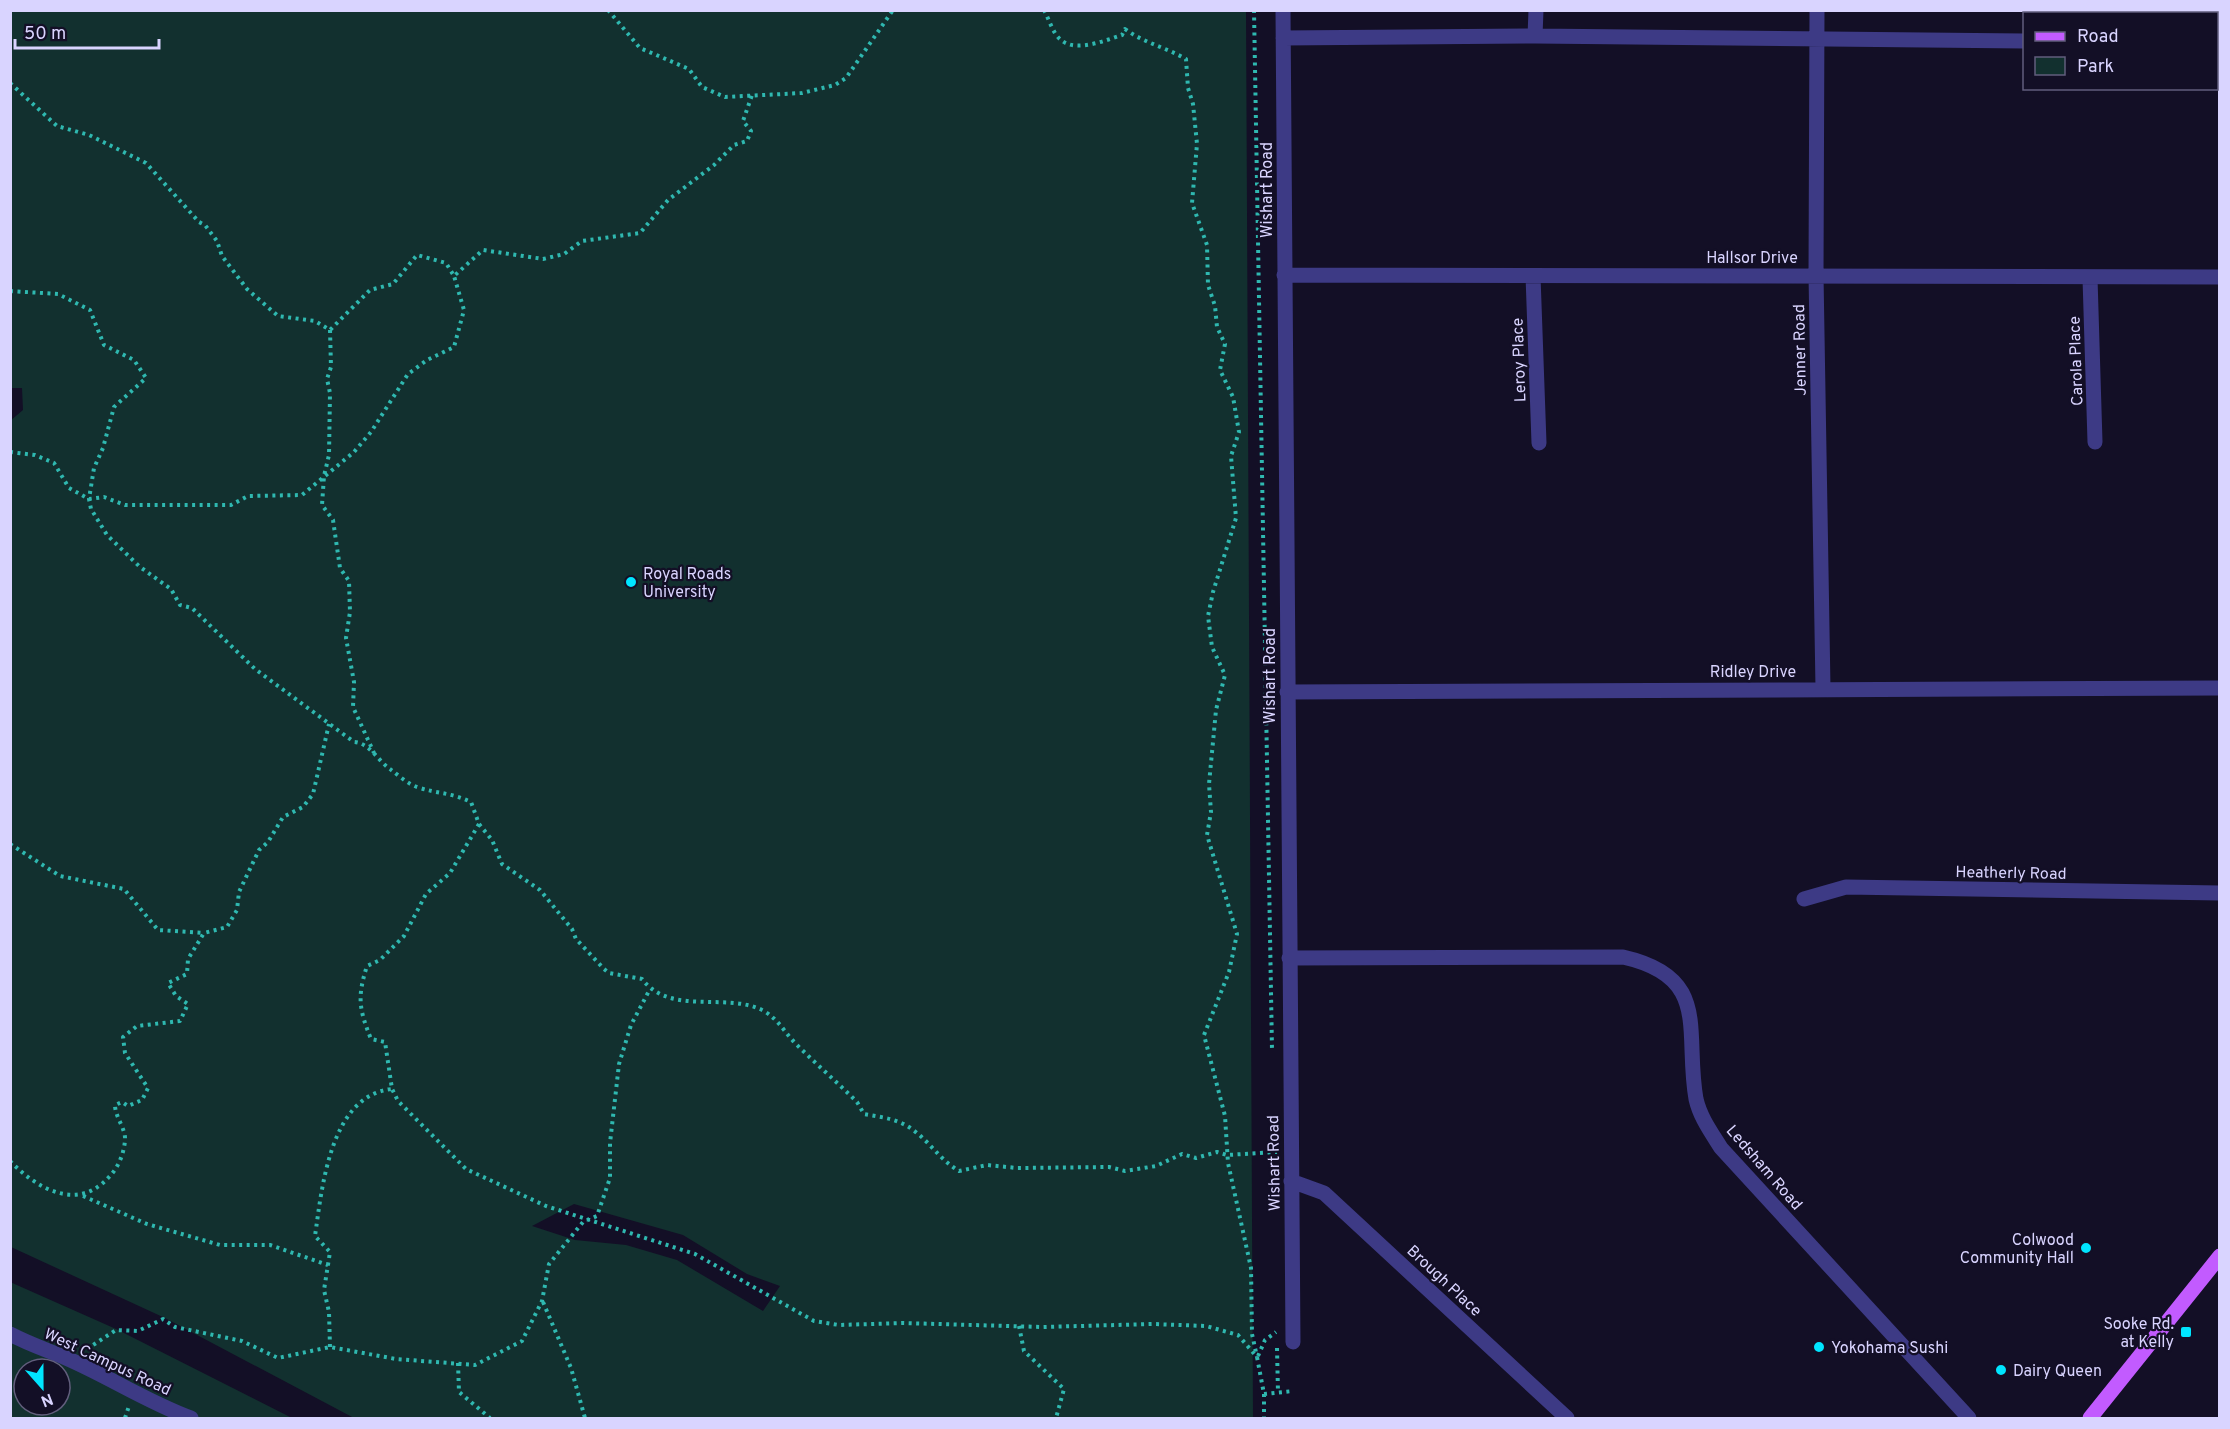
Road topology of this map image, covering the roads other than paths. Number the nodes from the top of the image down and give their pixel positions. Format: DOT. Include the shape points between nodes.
graph roads {
  1 [pos="1283,10"];
  2 [pos="1536,10"];
  3 [pos="1817,10"];
  4 [pos="1535,36"];
  5 [pos="1283,38"];
  6 [pos="1817,39"];
  7 [pos="2023,41"];
  8 [pos="1284,275"];
  9 [pos="1816,275"];
  10 [pos="1533,276"];
  11 [pos="2220,277"];
  12 [pos="2090,278"];
  13 [pos="2095,442"];
  14 [pos="1539,443"];
  15 [pos="1823,688"];
  16 [pos="2220,688"];
  17 [pos="1287,692"];
  18 [pos="2220,893"];
  19 [pos="1804,899"];
  20 [pos="1289,958"];
  21 [pos="1291,1180"];
  22 [pos="2220,1256"];
  23 [pos="10,1334"];
  24 [pos="1293,1342"];
  25 [pos="191,1419"];
  26 [pos="1567,1419"];
  27 [pos="1969,1419"];
  28 [pos="2090,1419"];
  1 -- 5 [label="street, Wishart Road"];
  2 -- 4 [label="street"];
  3 -- 6 [label="street, Jenner Road"];
  4 -- 5 [label="street"];
  4 -- 6 [label="street"];
  5 -- 8 [label="street, Wishart Road"];
  6 -- 7 [label="street"];
  6 -- 9 [label="street, Jenner Road"];
  8 -- 10 [label="street, Hallsor Drive"];
  8 -- 17 [label="street, Wishart Road"];
  9 -- 10 [label="street, Hallsor Drive"];
  9 -- 12 [label="street, Hallsor Drive"];
  9 -- 15 [label="street, Jenner Road"];
  10 -- 14 [label="street, Leroy Place"];
  11 -- 12 [label="street, Hallsor Drive"];
  12 -- 13 [label="street, Carola Place"];
  15 -- 16 [label="street, Ridley Drive"];
  15 -- 17 [label="street, Ridley Drive"];
  17 -- 20 [label="street, Wishart Road"];
  18 -- 19 [label="street, Heatherly Road" via="1846,887"];
  20 -- 21 [label="street, Wishart Road"];
  20 -- 27 [label="street, Ledsham Road" via="1623,957 1649,963 1667,974 1682,991 1690,1014 1696,1099 1721,1148"];
  21 -- 24 [label="street, Wishart Road"];
  21 -- 26 [label="street, Brough Place" via="1324,1193"];
  22 -- 28 [label="main road"];
  23 -- 25 [label="street, West Campus Road"];
}
